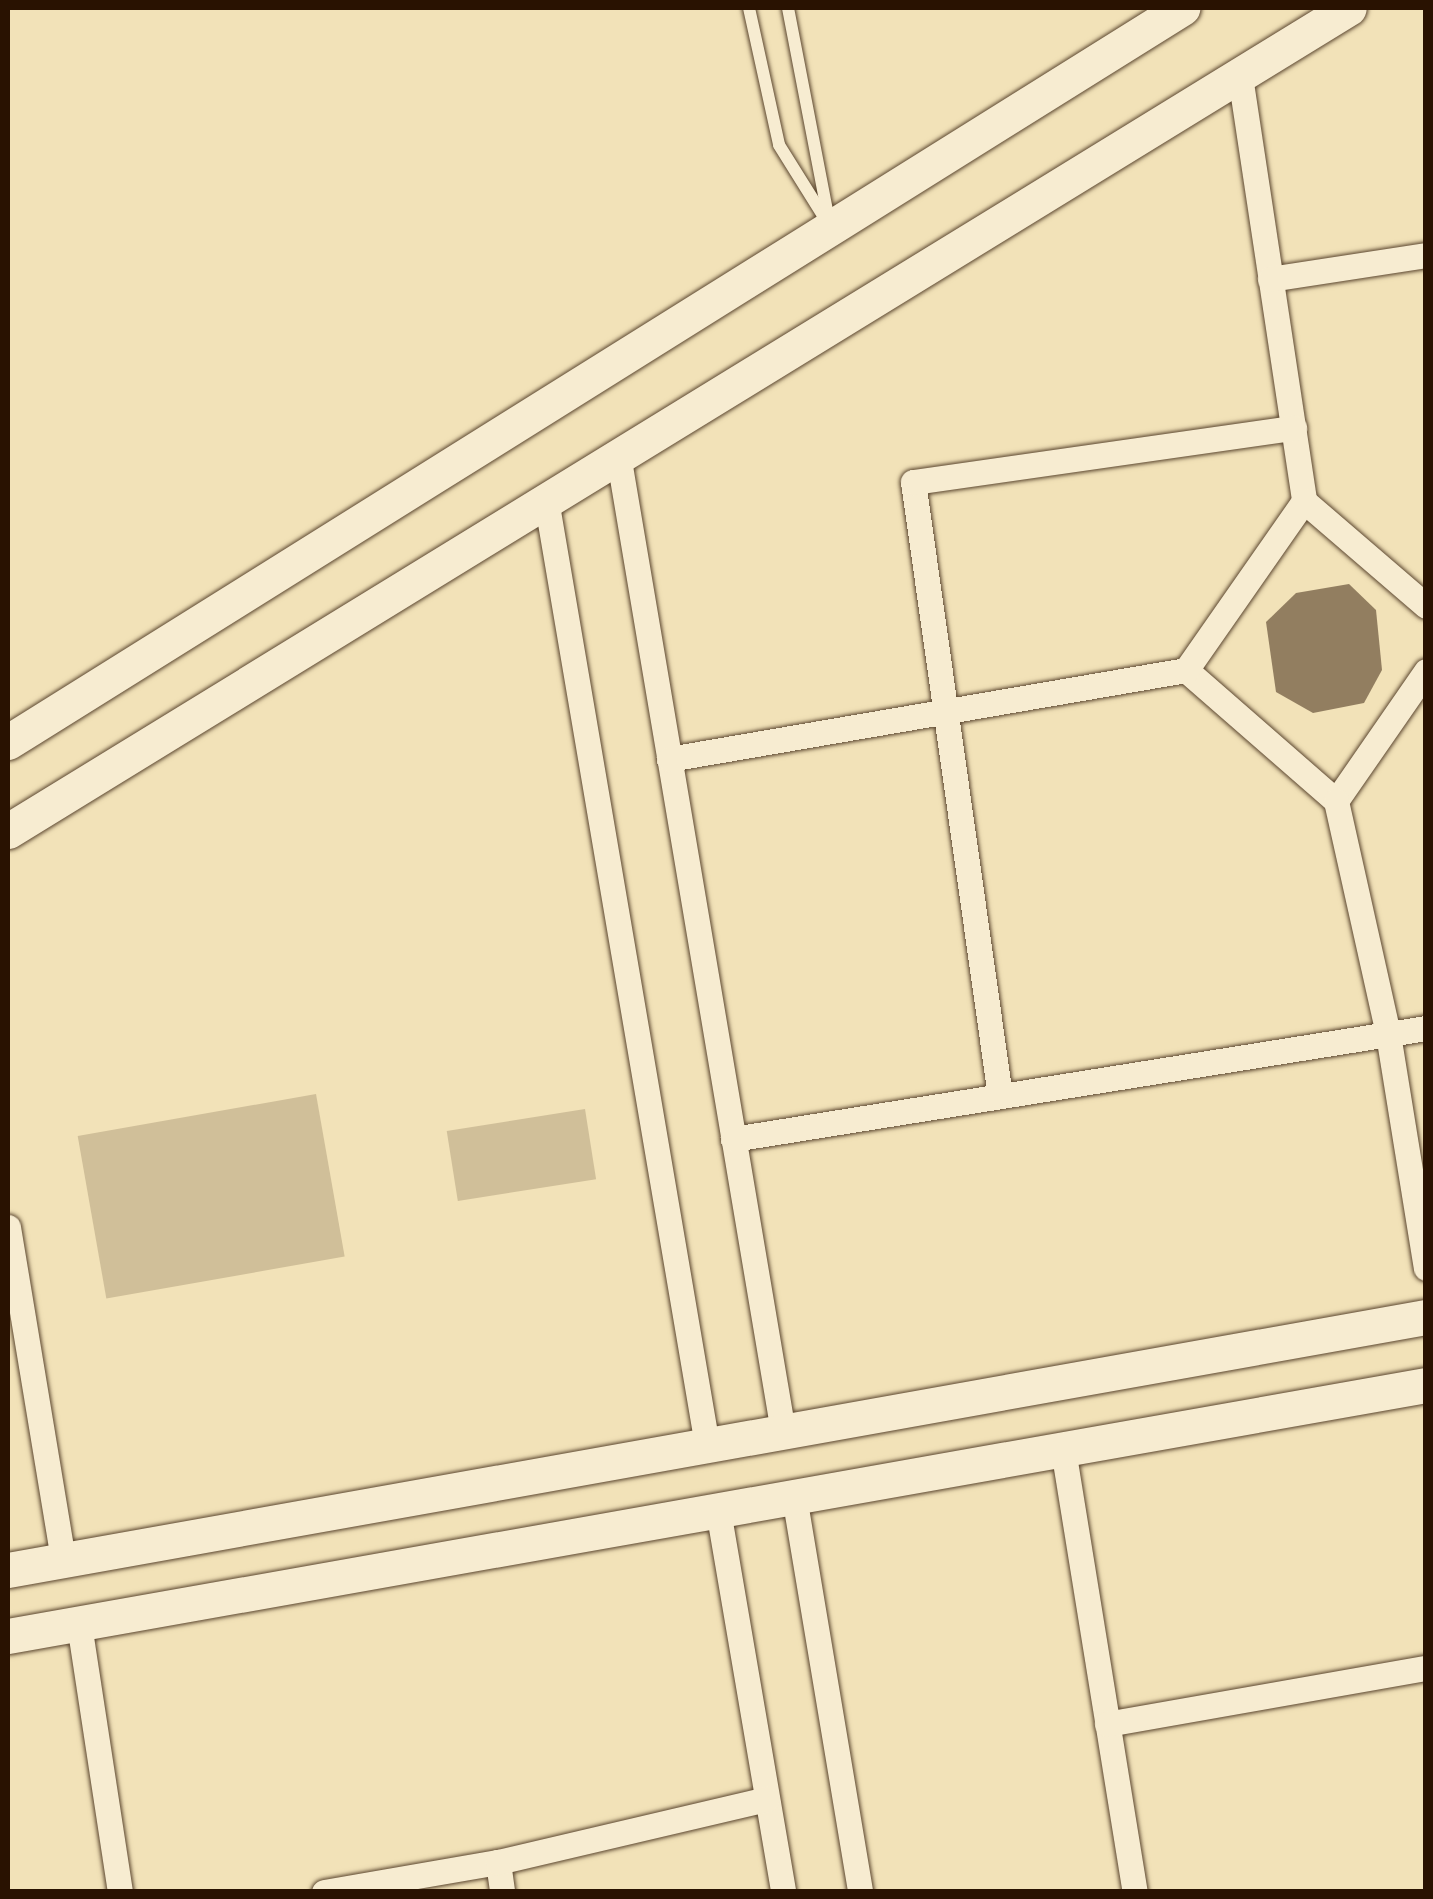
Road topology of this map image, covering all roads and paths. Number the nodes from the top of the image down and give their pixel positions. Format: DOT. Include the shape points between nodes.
graph roads {
  1 [pos="749,8"];
  2 [pos="788,8"];
  3 [pos="1182,8"];
  4 [pos="1349,8"];
  5 [pos="1240,76"];
  6 [pos="830,228"];
  7 [pos="1426,255"];
  8 [pos="1270,279"];
  9 [pos="1294,428"];
  10 [pos="619,460"];
  11 [pos="1304,501"];
  12 [pos="547,506"];
  13 [pos="1426,606"];
  14 [pos="1186,670"];
  15 [pos="1426,671"];
  16 [pos="946,714"];
  17 [pos="8,742"];
  18 [pos="669,759"];
  19 [pos="1336,801"];
  20 [pos="8,831"];
  21 [pos="1426,1028"];
  22 [pos="1388,1034"];
  23 [pos="1000,1096"];
  24 [pos="733,1139"];
  25 [pos="8,1226"];
  26 [pos="11,1264"];
  27 [pos="1426,1268"];
  28 [pos="1426,1317"];
  29 [pos="1426,1385"];
  30 [pos="783,1432"];
  31 [pos="707,1446"];
  32 [pos="1063,1448"];
  33 [pos="794,1496"];
  34 [pos="718,1510"];
  35 [pos="63,1560"];
  36 [pos="8,1570"];
  37 [pos="79,1624"];
  38 [pos="8,1636"];
  39 [pos="1426,1668"];
  40 [pos="1108,1724"];
  41 [pos="767,1799"];
  42 [pos="498,1862"];
  43 [pos="120,1892"];
  44 [pos="324,1892"];
  45 [pos="502,1892"];
  46 [pos="783,1892"];
  47 [pos="860,1892"];
  48 [pos="1135,1892"];
  1 -- 6 [label="lane" via="779,145"];
  2 -- 6 [label="lane"];
  3 -- 6 [label="street"];
  4 -- 5 [label="street"];
  5 -- 8 [label="street"];
  5 -- 10 [label="street"];
  6 -- 17 [label="street"];
  7 -- 8 [label="street"];
  8 -- 9 [label="street"];
  9 -- 11 [label="street"];
  9 -- 16 [label="street" via="913,482"];
  10 -- 12 [label="street"];
  10 -- 18 [label="street"];
  11 -- 13 [label="street"];
  11 -- 14 [label="street"];
  12 -- 20 [label="street"];
  12 -- 31 [label="street"];
  14 -- 16 [label="street"];
  14 -- 19 [label="street"];
  15 -- 19 [label="street"];
  16 -- 18 [label="street"];
  16 -- 23 [label="street"];
  18 -- 24 [label="street"];
  19 -- 22 [label="street"];
  21 -- 22 [label="street"];
  22 -- 23 [label="street"];
  22 -- 27 [label="street"];
  23 -- 24 [label="street"];
  24 -- 30 [label="street"];
  25 -- 26 [label="street"];
  26 -- 35 [label="street"];
  28 -- 30 [label="street"];
  29 -- 32 [label="street"];
  30 -- 31 [label="street"];
  31 -- 35 [label="street"];
  32 -- 33 [label="street"];
  32 -- 40 [label="street"];
  33 -- 34 [label="street"];
  33 -- 47 [label="street"];
  34 -- 37 [label="street"];
  34 -- 41 [label="street"];
  35 -- 36 [label="street"];
  37 -- 38 [label="street"];
  37 -- 43 [label="street"];
  39 -- 40 [label="street"];
  40 -- 48 [label="street"];
  41 -- 42 [label="street"];
  41 -- 46 [label="street"];
  42 -- 44 [label="street"];
  42 -- 45 [label="street"];
}
